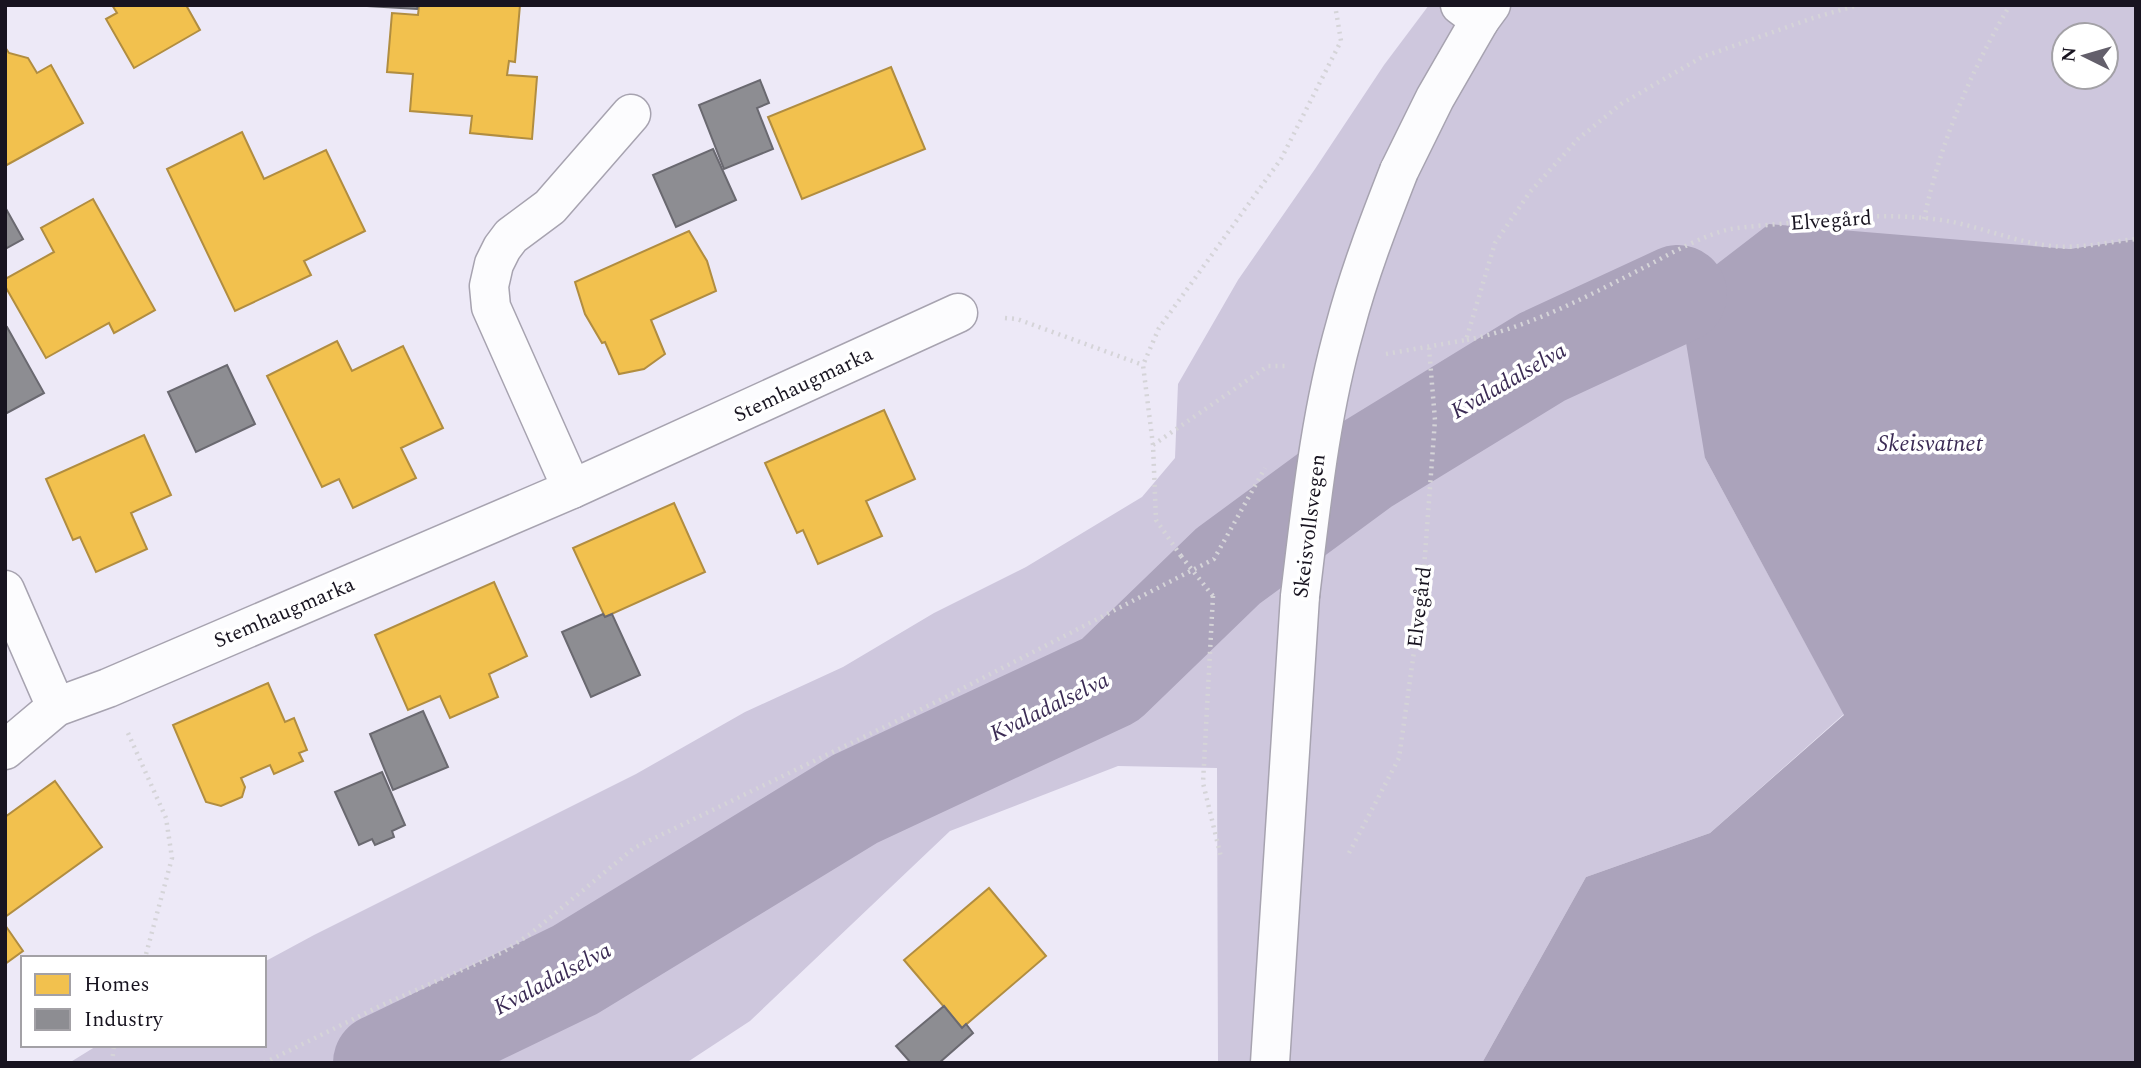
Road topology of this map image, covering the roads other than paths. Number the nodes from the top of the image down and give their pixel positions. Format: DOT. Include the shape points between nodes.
graph roads {
  1 [pos="1477,10"];
  2 [pos="631,114"];
  3 [pos="958,313"];
  4 [pos="572,489"];
  5 [pos="5,590"];
  6 [pos="56,707"];
  7 [pos="5,750"];
  8 [pos="1270,1063"];
  1 -- 8 [label="street, Skeisvollsvegen, bridge" via="1399,171 1361,273 1344,329 1316,463 1300,596"];
  2 -- 4 [label="street" via="550,207 511,236 494,264 489,286 491,307"];
  3 -- 4 [label="street, Stemhaugmarka"];
  4 -- 6 [label="street, Stemhaugmarka"];
  5 -- 6 [label="street"];
  6 -- 7 [label="street, Stemhaugmarka"];
}
